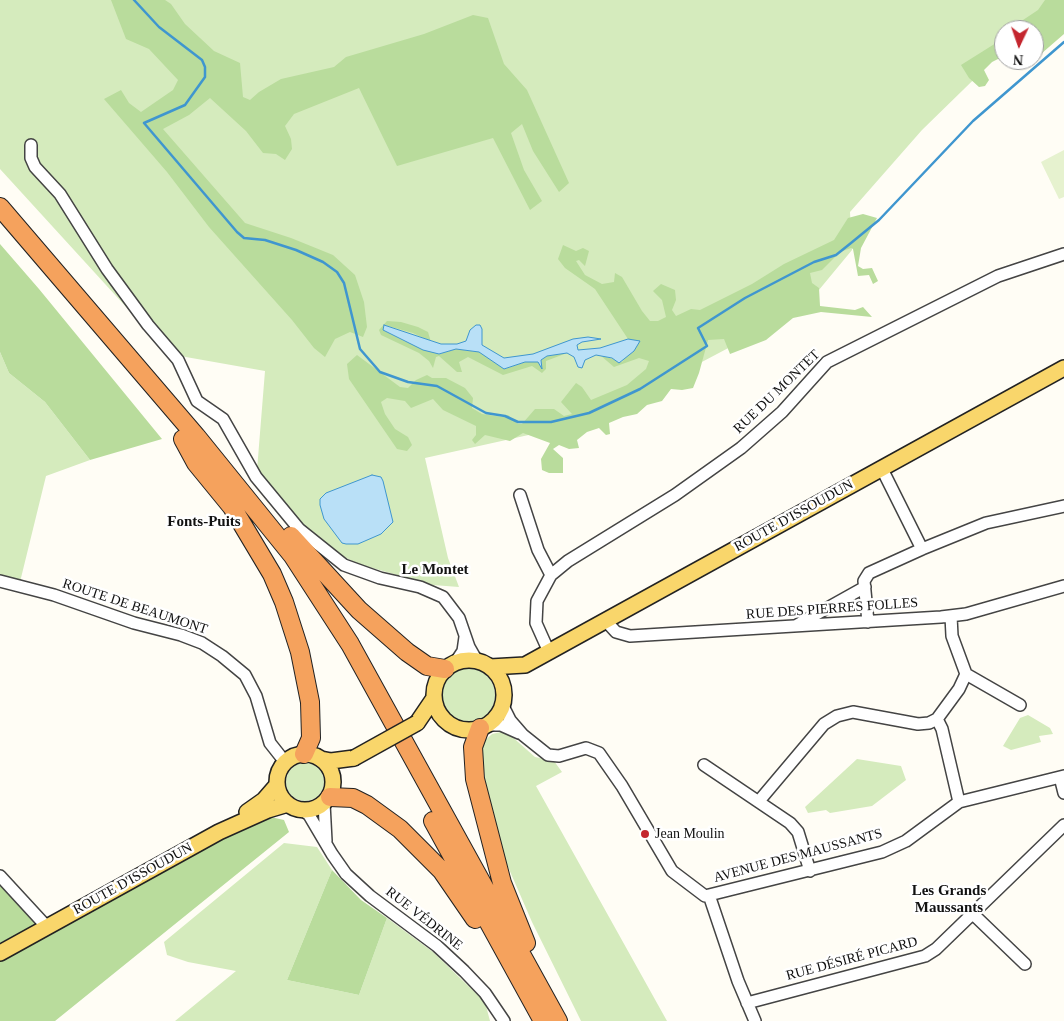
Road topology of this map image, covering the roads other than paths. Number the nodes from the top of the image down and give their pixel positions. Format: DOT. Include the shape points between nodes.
graph roads {
  1 [pos="31,145"];
  2 [pos="0,207"];
  3 [pos="0,224"];
  4 [pos="1064,254"];
  5 [pos="1064,368"];
  6 [pos="183,439"];
  7 [pos="215,458"];
  8 [pos="882,469"];
  9 [pos="520,495"];
  10 [pos="1064,506"];
  11 [pos="922,549"];
  12 [pos="551,575"];
  13 [pos="0,581"];
  14 [pos="1064,586"];
  15 [pos="865,587"];
  16 [pos="951,616"];
  17 [pos="606,620"];
  18 [pos="868,622"];
  19 [pos="794,626"];
  20 [pos="465,633"];
  21 [pos="549,652"];
  22 [pos="529,663"];
  23 [pos="483,664"];
  24 [pos="450,666"];
  25 [pos="966,674"];
  26 [pos="434,698"];
  27 [pos="503,698"];
  28 [pos="1020,705"];
  29 [pos="937,719"];
  30 [pos="446,722"];
  31 [pos="417,723"];
  32 [pos="484,726"];
  33 [pos="523,735"];
  34 [pos="313,756"];
  35 [pos="354,758"];
  36 [pos="285,762"];
  37 [pos="704,765"];
  38 [pos="1062,777"];
  39 [pos="277,785"];
  40 [pos="1064,793"];
  41 [pos="329,794"];
  42 [pos="759,801"];
  43 [pos="959,802"];
  44 [pos="288,804"];
  45 [pos="303,810"];
  46 [pos="1064,825"];
  47 [pos="219,832"];
  48 [pos="326,841"];
  49 [pos="810,871"];
  50 [pos="0,876"];
  51 [pos="706,896"];
  52 [pos="973,914"];
  53 [pos="47,927"];
  54 [pos="0,953"];
  55 [pos="1025,964"];
  56 [pos="747,1002"];
  57 [pos="539,1014"];
  58 [pos="504,1021"];
  59 [pos="558,1021"];
  60 [pos="565,1021"];
  61 [pos="755,1021"];
  1 -- 20 [label="street" via="35,167 60,194 107,269 180,364 197,400 223,419 256,477 299,529 344,565 437,593 453,608"];
  2 -- 7 [label="highway"];
  3 -- 6 [label="highway"];
  4 -- 12 [label="street, RUE DU MONTET" via="998,276 827,362 782,412 741,448"];
  5 -- 8 [label="main road, ROUTE D'ISSOUDUN"];
  6 -- 34 [label="highway" via="196,463 232,507 272,574 284,602 300,652 310,702"];
  6 -- 57 [label="highway" via="248,515 319,615"];
  7 -- 24 [label="highway" via="254,494 359,610 427,666"];
  7 -- 59 [label="highway" via="293,556 327,606"];
  8 -- 11 [label="street"];
  8 -- 17 [label="main road, ROUTE D'ISSOUDUN"];
  9 -- 12 [label="street" via="538,550"];
  10 -- 11 [label="street" via="986,523"];
  11 -- 15 [label="street" via="868,574"];
  12 -- 21 [label="street, RUE DU MONTET" via="540,592 535,610 538,628"];
  13 -- 36 [label="street, ROUTE DE BEAUMONT" via="202,643 245,675 256,696 270,743"];
  14 -- 16 [label="street, RUE DES PIERRES FOLLES"];
  15 -- 18 [label="street"];
  15 -- 19 [label="street"];
  16 -- 18 [label="street, RUE DES PIERRES FOLLES"];
  16 -- 25 [label="street" via="952,636"];
  17 -- 19 [label="street, RUE DES PIERRES FOLLES" via="616,632 630,636"];
  17 -- 21 [label="main road, ROUTE D'ISSOUDUN"];
  18 -- 19 [label="street, RUE DES PIERRES FOLLES"];
  20 -- 23 [label="street"];
  20 -- 24 [label="street" via="464,648"];
  21 -- 22 [label="main road, ROUTE D'ISSOUDUN"];
  22 -- 23 [label="main road, ROUTE D'ISSOUDUN"];
  22 -- 27 [label="main road, ROUTE D'ISSOUDUN" via="513,678"];
  23 -- 24 [label="main road"];
  23 -- 27 [label="main road" via="499,678"];
  24 -- 26 [label="main road" via="436,682"];
  25 -- 28 [label="street"];
  25 -- 29 [label="street"];
  26 -- 30 [label="main road"];
  26 -- 31 [label="main road"];
  27 -- 32 [label="main road" via="497,716"];
  27 -- 33 [label="street" via="510,720"];
  29 -- 42 [label="street" via="918,724 853,712 837,716 824,724"];
  29 -- 43 [label="street"];
  30 -- 31 [label="main road"];
  30 -- 32 [label="main road" via="468,730"];
  31 -- 35 [label="main road, bridge"];
  32 -- 33 [label="street" via="500,725"];
  32 -- 60 [label="highway" via="474,742 473,751 475,779 490,843 516,919"];
  33 -- 51 [label="street" via="550,756 586,748 599,754 622,786 672,871"];
  34 -- 35 [label="main road" via="331,760"];
  34 -- 36 [label="main road" via="297,755"];
  34 -- 41 [label="main road" via="328,765"];
  35 -- 41 [label="main road"];
  36 -- 39 [label="main road"];
  37 -- 42 [label="street"];
  38 -- 40 [label="street"];
  38 -- 43 [label="street, AVENUE DES MAUSSANTS"];
  39 -- 44 [label="main road"];
  39 -- 47 [label="main road, ROUTE D'ISSOUDUN" via="264,800"];
  41 -- 45 [label="main road" via="313,809"];
  41 -- 48 [label="street, RUE VÉDRINE"];
  41 -- 57 [label="highway" via="353,798 367,805 425,851"];
  42 -- 49 [label="street" via="798,832"];
  43 -- 49 [label="street, AVENUE DES MAUSSANTS" via="906,841 882,852"];
  44 -- 45 [label="main road"];
  44 -- 47 [label="main road, ROUTE D'ISSOUDUN"];
  45 -- 48 [label="street, RUE VÉDRINE"];
  46 -- 52 [label="street, RUE DÉSIRÉ PICARD"];
  47 -- 53 [label="main road, ROUTE D'ISSOUDUN"];
  48 -- 58 [label="street, RUE VÉDRINE" via="346,874 464,971 485,993"];
  49 -- 51 [label="street, AVENUE DES MAUSSANTS"];
  50 -- 53 [label="street"];
  51 -- 56 [label="street"];
  52 -- 55 [label="street"];
  52 -- 56 [label="street, RUE DÉSIRÉ PICARD" via="936,949 920,959"];
  53 -- 54 [label="main road, ROUTE D'ISSOUDUN"];
  56 -- 61 [label="street"];
}
